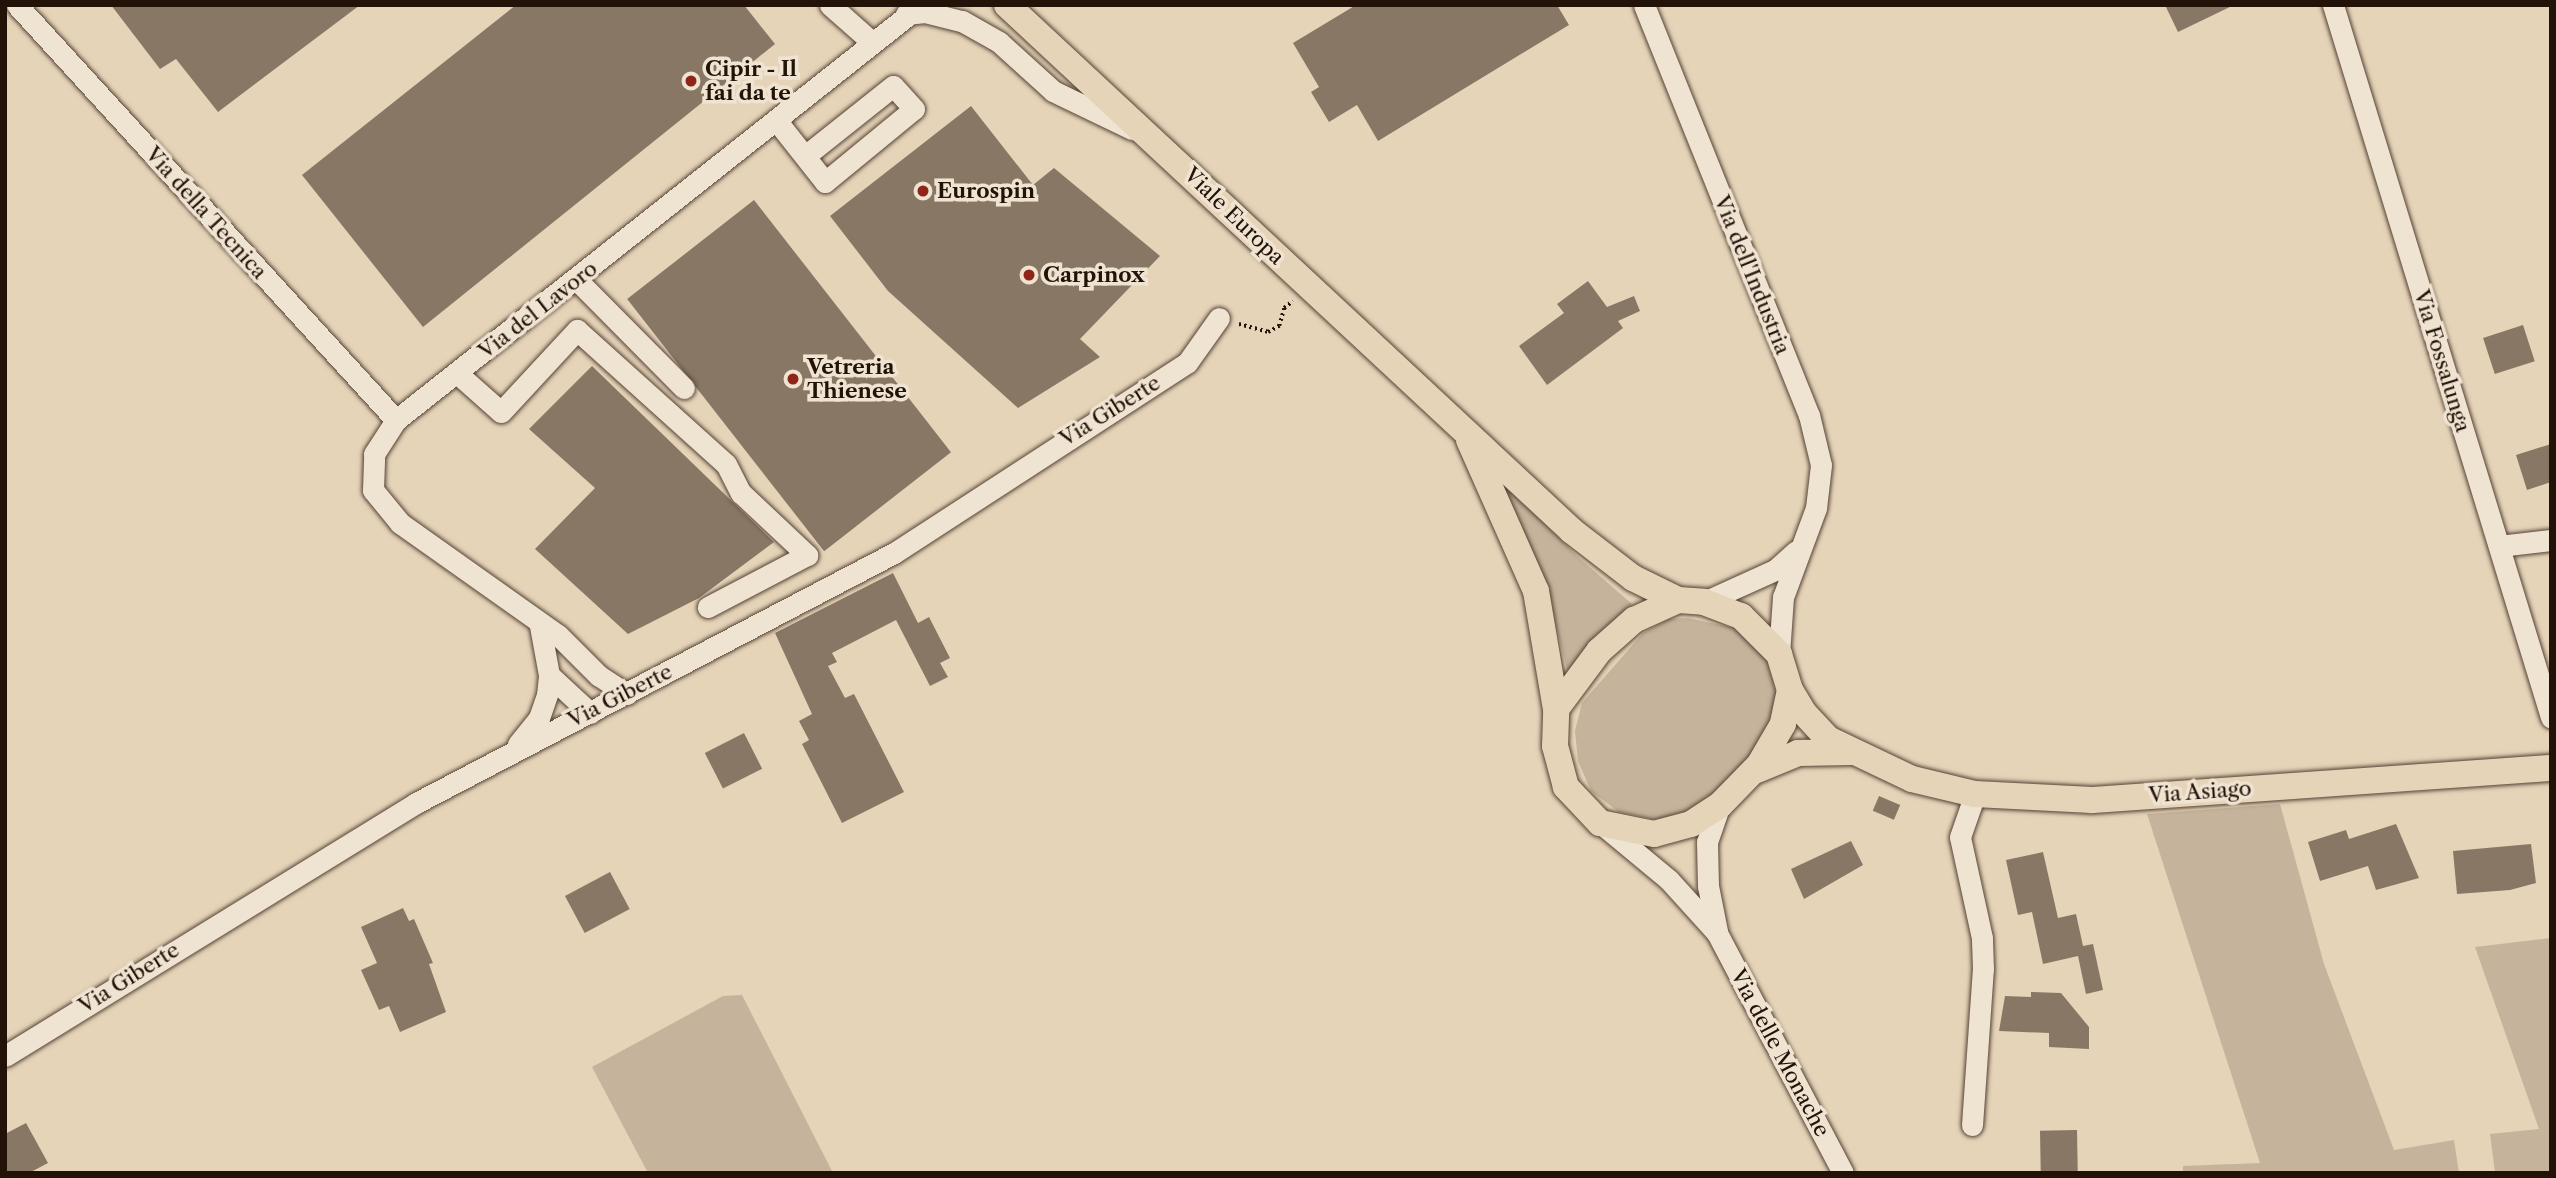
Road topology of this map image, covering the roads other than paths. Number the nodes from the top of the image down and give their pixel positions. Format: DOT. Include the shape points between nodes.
graph roads {
  1 [pos="17,5"];
  2 [pos="830,5"];
  3 [pos="1644,5"];
  4 [pos="2333,5"];
  5 [pos="1005,6"];
  6 [pos="912,8"];
  7 [pos="872,42"];
  8 [pos="776,120"];
  9 [pos="1155,140"];
  10 [pos="805,156"];
  11 [pos="577,280"];
  12 [pos="1219,318"];
  13 [pos="458,374"];
  14 [pos="684,388"];
  15 [pos="396,420"];
  16 [pos="1462,426"];
  17 [pos="2551,540"];
  18 [pos="2499,546"];
  19 [pos="1797,549"];
  20 [pos="1691,601"];
  21 [pos="708,607"];
  22 [pos="540,626"];
  23 [pos="1779,654"];
  24 [pos="586,662"];
  25 [pos="549,675"];
  26 [pos="1790,690"];
  27 [pos="626,694"];
  28 [pos="1556,709"];
  29 [pos="590,713"];
  30 [pos="2551,717"];
  31 [pos="515,748"];
  32 [pos="1856,753"];
  33 [pos="2551,768"];
  34 [pos="1748,776"];
  35 [pos="1975,794"];
  36 [pos="1720,805"];
  37 [pos="1600,823"];
  38 [pos="1717,933"];
  39 [pos="5,1056"];
  40 [pos="1972,1125"];
  41 [pos="1843,1173"];
  1 -- 15 [label="street, Via della Tecnica"];
  2 -- 7 [label="street"];
  3 -- 19 [label="street, Via dell'Industria" via="1810,415 1821,465 1816,508"];
  4 -- 18 [label="street, Via Fossalunga"];
  5 -- 9 [label="main road, Viale Europa"];
  6 -- 7 [label="street, Via del Lavoro"];
  6 -- 9 [label="street, Via del Lavoro" via="962,21 999,42 1053,91"];
  7 -- 8 [label="street, Via del Lavoro"];
  8 -- 10 [label="street"];
  8 -- 11 [label="street, Via del Lavoro"];
  9 -- 16 [label="main road, Viale Europa" via="1309,289"];
  10 -- 10 [label="street" via="825,182 914,109 893,86"];
  11 -- 13 [label="street, Via del Lavoro"];
  11 -- 14 [label="street"];
  12 -- 27 [label="street, Via Giberte" via="1188,363 894,552"];
  13 -- 15 [label="street, Via del Lavoro"];
  13 -- 21 [label="street" via="501,412 577,330 726,464 741,493 807,555"];
  15 -- 22 [label="street, Via del Lavoro" via="374,454 373,490 400,523"];
  16 -- 20 [label="main road, Viale Europa" via="1572,531 1633,578"];
  16 -- 28 [label="main road" via="1536,591"];
  17 -- 18 [label="street"];
  18 -- 30 [label="street, Via Fossalunga"];
  19 -- 20 [label="street, Via dell'Industria" via="1775,570"];
  19 -- 23 [label="street, Via dell'Industria" via="1783,597"];
  20 -- 23 [label="main road" via="1741,616"];
  20 -- 28 [label="main road" via="1634,620 1599,651"];
  22 -- 24 [label="street, Via del Lavoro" via="558,635"];
  22 -- 25 [label="street"];
  23 -- 26 [label="main road"];
  24 -- 27 [label="street, Via del Lavoro"];
  24 -- 29 [label="street" via="594,683"];
  25 -- 29 [label="street"];
  25 -- 31 [label="street" via="539,718"];
  26 -- 32 [label="main road, Via Asiago" via="1828,739"];
  26 -- 34 [label="main road" via="1776,740"];
  27 -- 29 [label="street, Via Giberte"];
  28 -- 37 [label="main road" via="1555,746 1566,787"];
  29 -- 31 [label="street, Via Giberte"];
  31 -- 39 [label="street, Via Giberte" via="416,803"];
  32 -- 34 [label="main road" via="1798,753"];
  32 -- 35 [label="main road, Via Asiago" via="1912,779"];
  33 -- 35 [label="main road, Via Asiago" via="2092,800"];
  34 -- 36 [label="main road"];
  35 -- 40 [label="street" via="1960,837 1982,939"];
  36 -- 37 [label="main road" via="1690,824 1654,834"];
  36 -- 38 [label="street" via="1707,842 1708,886"];
  37 -- 38 [label="street" via="1660,872"];
  38 -- 41 [label="street, Via delle Monache"];
}
